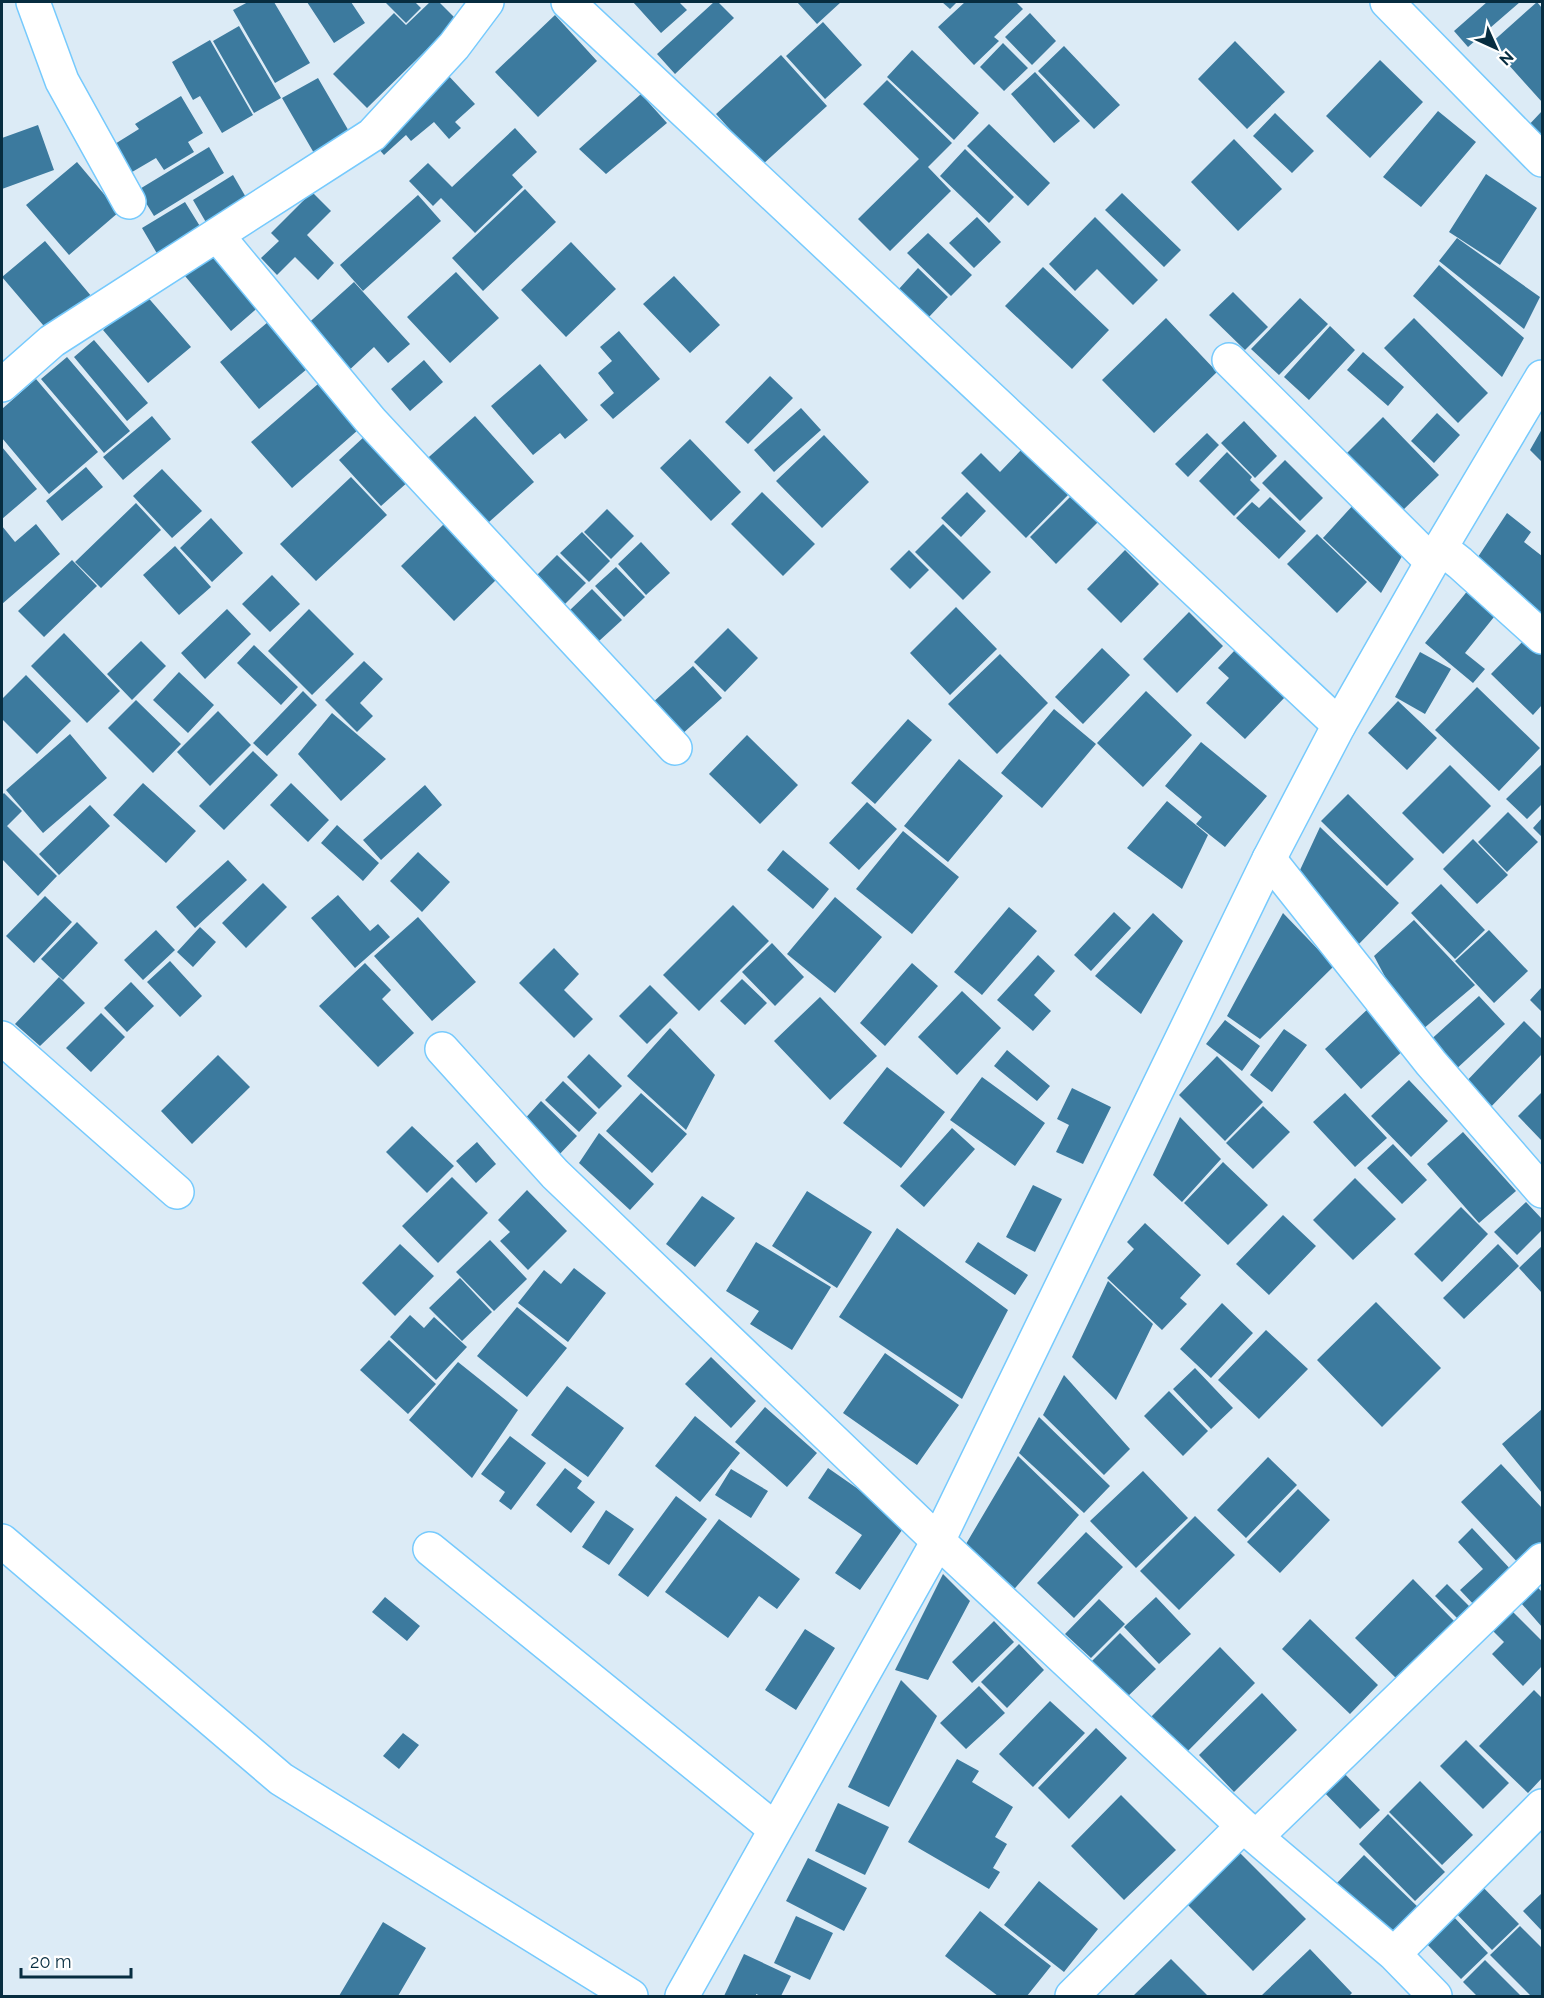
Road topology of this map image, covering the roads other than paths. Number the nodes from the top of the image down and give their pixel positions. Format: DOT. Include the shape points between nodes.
graph roads {
  1 [pos="33,2"];
  2 [pos="487,2"];
  3 [pos="568,2"];
  4 [pos="1387,2"];
  5 [pos="1542,160"];
  6 [pos="129,202"];
  7 [pos="217,234"];
  8 [pos="1229,360"];
  9 [pos="1542,377"];
  10 [pos="2,385"];
  11 [pos="1436,555"];
  12 [pos="1542,637"];
  13 [pos="1339,725"];
  14 [pos="675,748"];
  15 [pos="1269,859"];
  16 [pos="2,1038"];
  17 [pos="442,1049"];
  18 [pos="1542,1191"];
  19 [pos="177,1192"];
  20 [pos="2,1541"];
  21 [pos="938,1541"];
  22 [pos="430,1549"];
  23 [pos="1542,1560"];
  24 [pos="1542,1806"];
  25 [pos="775,1829"];
  26 [pos="1250,1831"];
  27 [pos="1394,1954"];
  28 [pos="631,1996"];
  29 [pos="682,1996"];
  30 [pos="1072,1996"];
  31 [pos="1435,1996"];
  1 -- 6 [label="street" via="62,81"];
  2 -- 7 [label="street" via="454,46 372,135"];
  3 -- 13 [label="street"];
  4 -- 5 [label="street"];
  7 -- 10 [label="street" via="52,341"];
  7 -- 14 [label="street" via="371,421"];
  8 -- 11 [label="street"];
  9 -- 11 [label="street"];
  11 -- 12 [label="street" via="1460,562"];
  11 -- 13 [label="street"];
  13 -- 15 [label="street"];
  15 -- 18 [label="street" via="1431,1063"];
  15 -- 21 [label="street"];
  16 -- 19 [label="street"];
  17 -- 21 [label="street" via="555,1174"];
  20 -- 28 [label="street" via="281,1779"];
  21 -- 25 [label="street"];
  21 -- 26 [label="street"];
  22 -- 25 [label="street"];
  23 -- 26 [label="street"];
  24 -- 27 [label="street"];
  25 -- 29 [label="street"];
  26 -- 27 [label="street"];
  26 -- 30 [label="street"];
  27 -- 31 [label="street"];
}
